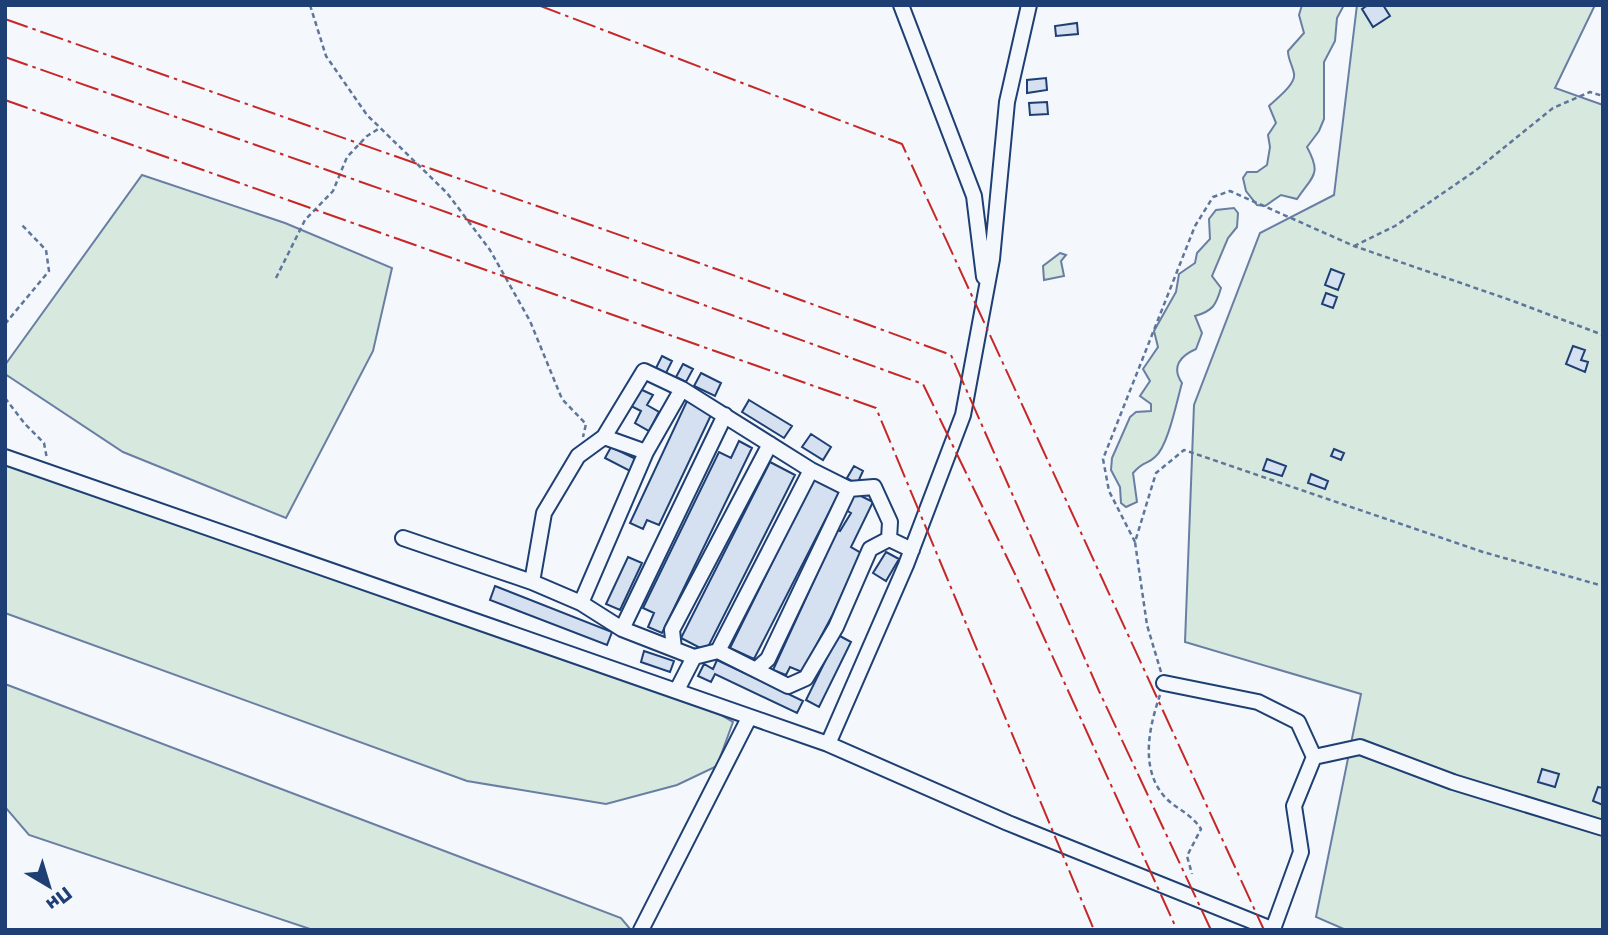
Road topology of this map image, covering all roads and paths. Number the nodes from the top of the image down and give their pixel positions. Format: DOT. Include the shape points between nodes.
graph roads {
  1 [pos="310,5"];
  2 [pos="901,5"];
  3 [pos="1029,5"];
  4 [pos="1603,96"];
  5 [pos="380,128"];
  6 [pos="22,225"];
  7 [pos="1354,246"];
  8 [pos="276,278"];
  9 [pos="986,289"];
  10 [pos="5,324"];
  11 [pos="1603,335"];
  12 [pos="682,389"];
  13 [pos="5,398"];
  14 [pos="725,415"];
  15 [pos="604,438"];
  16 [pos="770,444"];
  17 [pos="646,452"];
  18 [pos="578,456"];
  19 [pos="5,457"];
  20 [pos="811,470"];
  21 [pos="49,473"];
  22 [pos="849,489"];
  23 [pos="403,538"];
  24 [pos="888,539"];
  25 [pos="1135,542"];
  26 [pos="912,550"];
  27 [pos="532,582"];
  28 [pos="1603,586"];
  29 [pos="581,603"];
  30 [pos="622,628"];
  31 [pos="674,649"];
  32 [pos="718,651"];
  33 [pos="694,657"];
  34 [pos="757,670"];
  35 [pos="1164,683"];
  36 [pos="677,691"];
  37 [pos="749,718"];
  38 [pos="828,744"];
  39 [pos="1314,757"];
  40 [pos="1603,828"];
  41 [pos="1192,874"];
  42 [pos="641,930"];
  43 [pos="1273,930"];
  1 -- 5 [label="path" via="326,56"];
  2 -- 9 [label="street" via="974,196"];
  3 -- 9 [label="street" via="1007,102"];
  4 -- 7 [label="path" via="1590,92 1553,108 1475,171 1395,226"];
  5 -- 8 [label="path" via="347,158 333,191 305,220"];
  5 -- 18 [label="path" via="447,193 491,250 530,321 562,399 586,424"];
  6 -- 10 [label="path" via="46,250 49,271"];
  7 -- 11 [label="path"];
  7 -- 25 [label="path" via="1230,191 1213,197 1195,226 1103,459 1109,491"];
  9 -- 26 [label="street" via="963,415"];
  12 -- 14 [label="street"];
  12 -- 15 [label="street" via="644,371"];
  12 -- 17 [label="street"];
  13 -- 21 [label="path" via="44,443"];
  14 -- 16 [label="street"];
  14 -- 30 [label="street"];
  15 -- 17 [label="street"];
  15 -- 18 [label="street"];
  16 -- 20 [label="street"];
  16 -- 31 [label="street" via="672,631"];
  17 -- 29 [label="street"];
  18 -- 27 [label="street" via="544,513"];
  19 -- 21 [label="street"];
  20 -- 22 [label="street"];
  20 -- 32 [label="street"];
  21 -- 36 [label="street"];
  22 -- 24 [label="street" via="874,487 890,522"];
  22 -- 34 [label="street" via="768,659"];
  23 -- 27 [label="street"];
  24 -- 26 [label="street"];
  24 -- 34 [label="street" via="870,549 836,627 806,678 788,686"];
  25 -- 28 [label="path" via="1156,473 1184,450 1483,552"];
  25 -- 35 [label="path" via="1147,625"];
  26 -- 38 [label="street"];
  27 -- 29 [label="street"];
  29 -- 30 [label="street"];
  30 -- 31 [label="street"];
  31 -- 33 [label="street"];
  32 -- 33 [label="street"];
  32 -- 34 [label="street"];
  33 -- 36 [label="street"];
  35 -- 39 [label="street" via="1258,702 1298,722"];
  35 -- 41 [label="path" via="1152,718 1148,763 1164,796 1193,817 1201,829 1187,856"];
  36 -- 37 [label="street"];
  37 -- 38 [label="street"];
  37 -- 42 [label="street"];
  38 -- 43 [label="street"];
  39 -- 40 [label="street" via="1360,747 1452,782"];
  39 -- 43 [label="street" via="1294,806 1301,852"];
}
